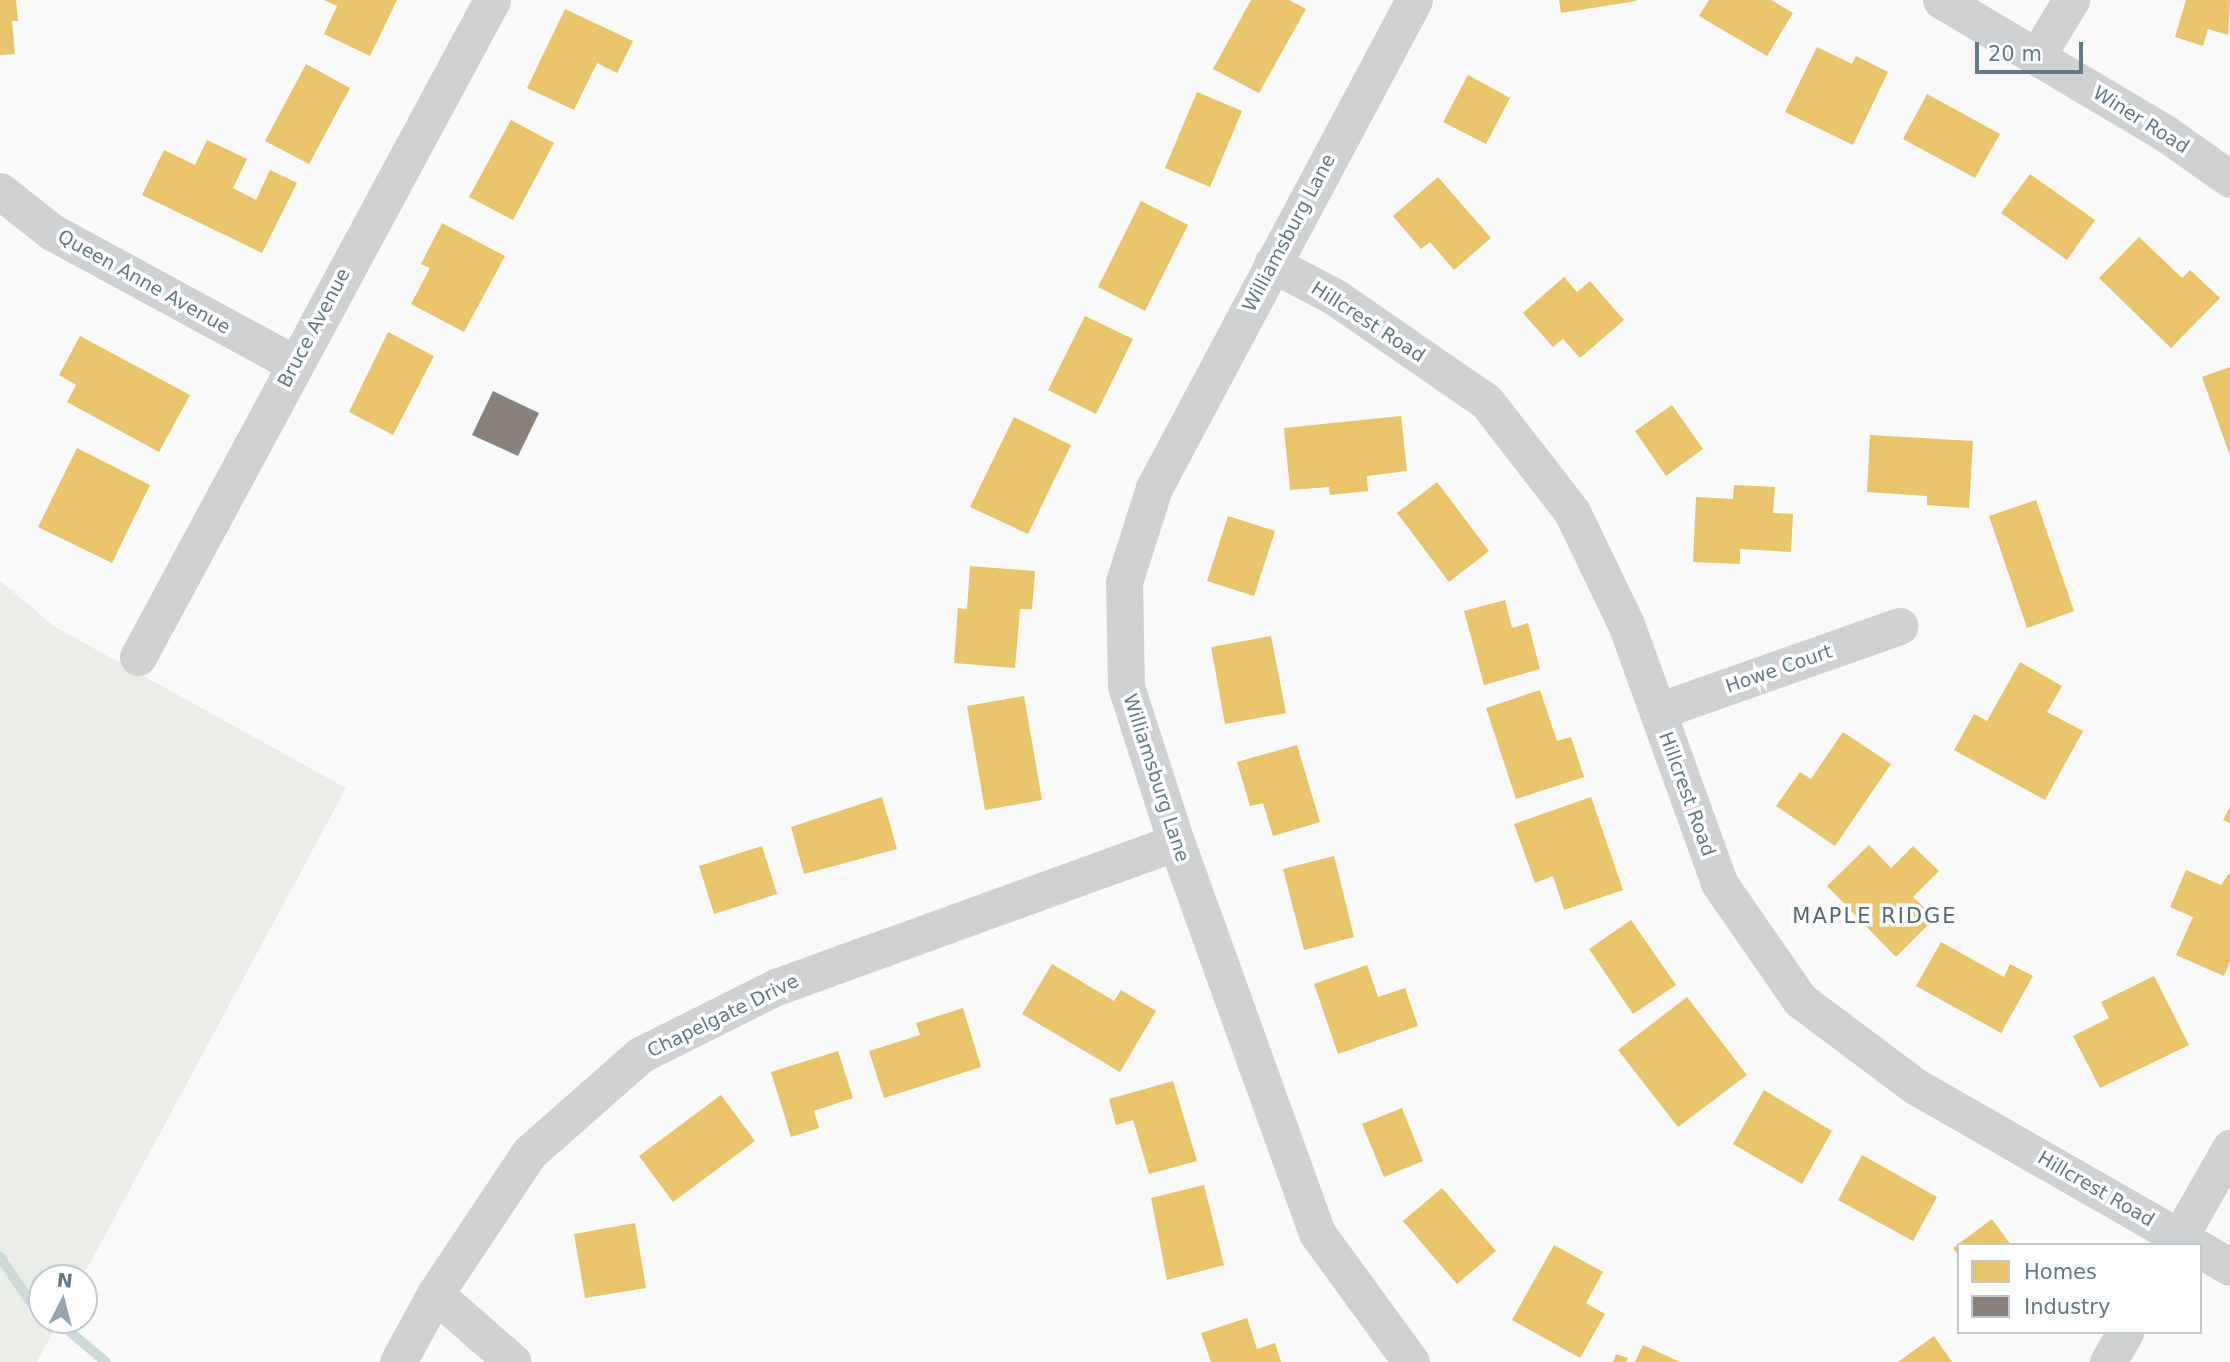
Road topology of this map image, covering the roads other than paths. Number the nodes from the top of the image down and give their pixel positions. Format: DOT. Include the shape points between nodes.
graph roads {
  1 [pos="492,0"];
  2 [pos="1414,0"];
  3 [pos="1941,0"];
  4 [pos="2071,0"];
  5 [pos="2037,56"];
  6 [pos="2230,179"];
  7 [pos="0,191"];
  8 [pos="1272,264"];
  9 [pos="295,364"];
  10 [pos="1899,626"];
  11 [pos="138,657"];
  12 [pos="1658,711"];
  13 [pos="1176,842"];
  14 [pos="2230,1148"];
  15 [pos="2185,1243"];
  16 [pos="2187,1243"];
  17 [pos="2202,1252"];
  18 [pos="2230,1267"];
  19 [pos="435,1294"];
  20 [pos="2124,1334"];
  21 [pos="398,1362"];
  22 [pos="513,1362"];
  23 [pos="1410,1362"];
  24 [pos="2108,1362"];
  1 -- 9 [label="street, Bruce Avenue"];
  2 -- 8 [label="street, Williamsburg Lane"];
  3 -- 5 [label="street, Winer Road"];
  4 -- 5 [label="street"];
  5 -- 6 [label="street, Winer Road" via="2165,133"];
  7 -- 9 [label="street, Queen Anne Avenue" via="52,232"];
  8 -- 12 [label="street, Hillcrest Road" via="1335,297 1486,401 1572,512 1626,624"];
  8 -- 13 [label="street, Williamsburg Lane" via="1154,488 1124,582 1126,685"];
  9 -- 11 [label="street, Bruce Avenue"];
  10 -- 12 [label="street, Howe Court"];
  12 -- 15 [label="street, Hillcrest Road" via="1719,883 1800,1000 1915,1086"];
  13 -- 19 [label="street, Chapelgate Drive" via="776,987 640,1055 529,1153"];
  13 -- 23 [label="street, Williamsburg Lane" via="1317,1234"];
  14 -- 16 [label="street"];
  17 -- 18 [label="street, Hillcrest Road"];
  19 -- 21 [label="street, Chapelgate Drive"];
  19 -- 22 [label="street"];
  20 -- 24 [label="street"];
}
